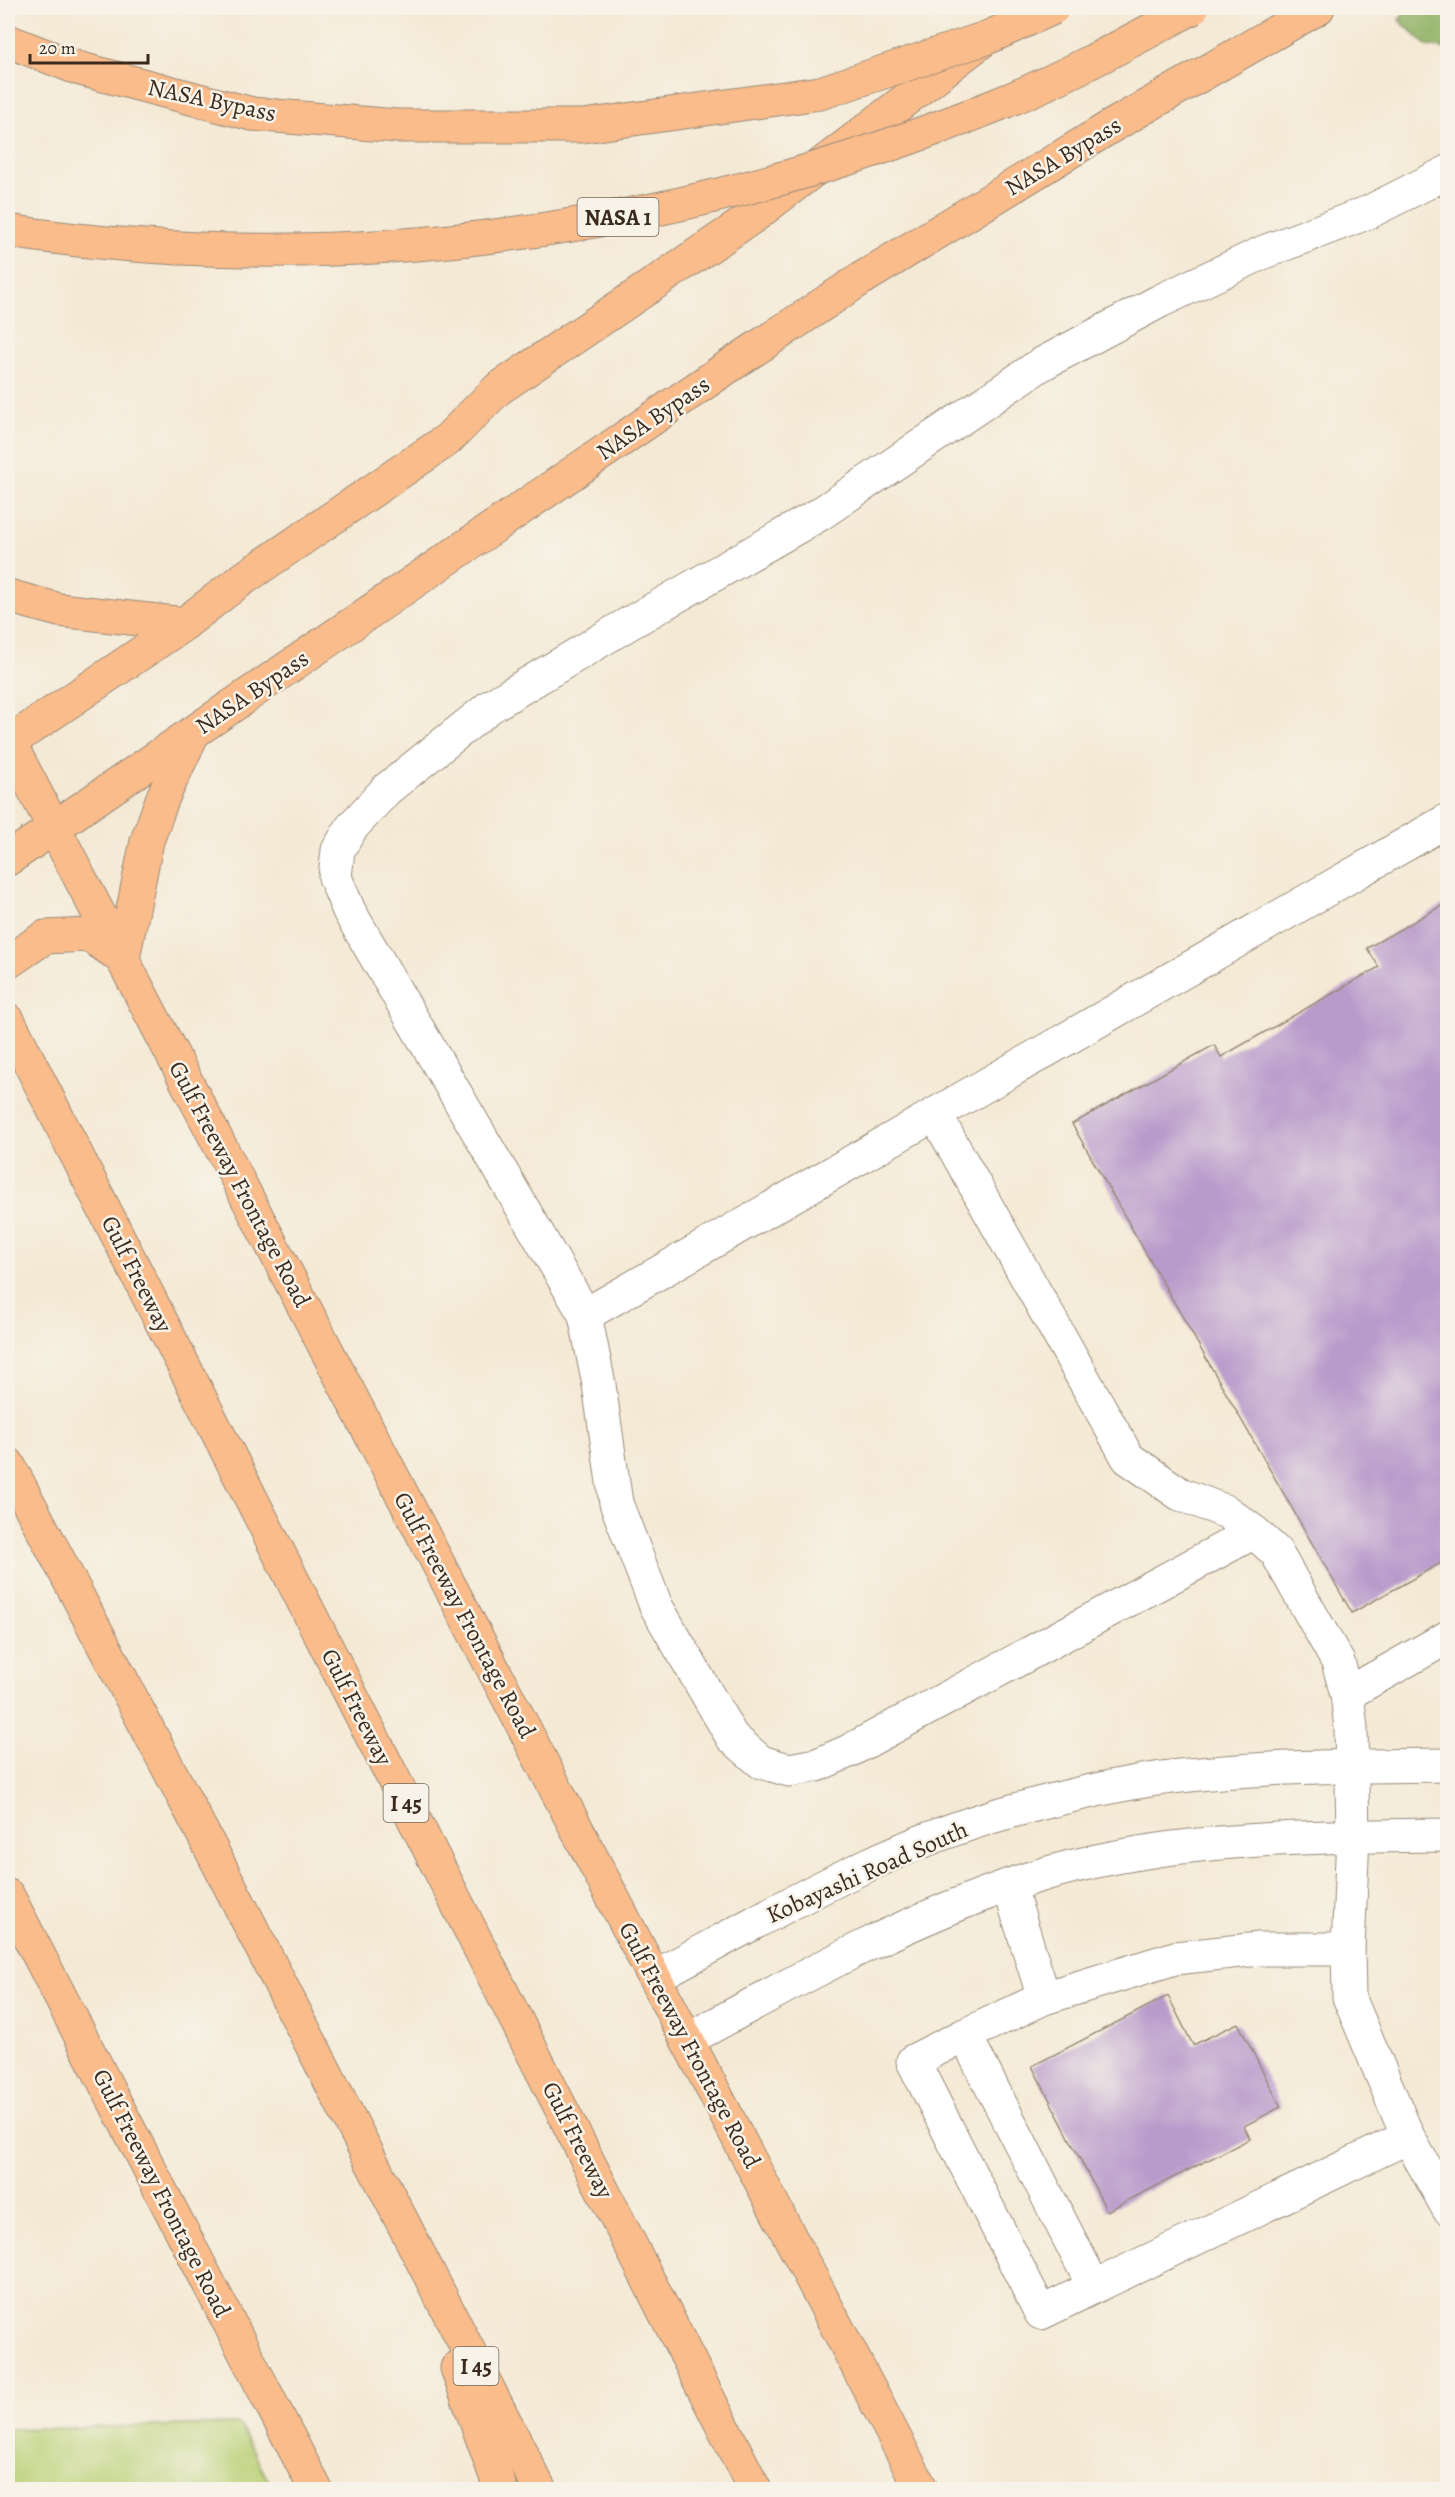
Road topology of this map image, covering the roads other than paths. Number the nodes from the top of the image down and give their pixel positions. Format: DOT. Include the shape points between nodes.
graph roads {
  1 [pos="1027,8"];
  2 [pos="1053,8"];
  3 [pos="1192,8"];
  4 [pos="1318,8"];
  5 [pos="8,41"];
  6 [pos="1448,172"];
  7 [pos="8,231"];
  8 [pos="8,596"];
  9 [pos="184,624"];
  10 [pos="193,733"];
  11 [pos="8,742"];
  12 [pos="1448,820"];
  13 [pos="54,828"];
  14 [pos="8,859"];
  15 [pos="123,958"];
  16 [pos="8,962"];
  17 [pos="8,1020"];
  18 [pos="935,1114"];
  19 [pos="585,1314"];
  20 [pos="8,1464"];
  21 [pos="1254,1532"];
  22 [pos="1448,1637"];
  23 [pos="1347,1694"];
  24 [pos="1448,1765"];
  25 [pos="1351,1766"];
  26 [pos="1448,1835"];
  27 [pos="1353,1836"];
  28 [pos="1010,1886"];
  29 [pos="8,1896"];
  30 [pos="1348,1949"];
  31 [pos="654,1977"];
  32 [pos="1044,1998"];
  33 [pos="965,2035"];
  34 [pos="687,2040"];
  35 [pos="1408,2137"];
  36 [pos="1448,2208"];
  37 [pos="411,2242"];
  38 [pos="1094,2287"];
  39 [pos="316,2490"];
  40 [pos="501,2490"];
  41 [pos="540,2490"];
  42 [pos="755,2490"];
  43 [pos="922,2490"];
  1 -- 9 [label="main road" via="757,214 498,389 447,440 237,583"];
  2 -- 5 [label="main road, NASA Bypass, bridge" via="989,37 820,93 584,126 396,126 252,114 77,68"];
  3 -- 7 [label="main road, NASA 1, bridge" via="1106,55 1012,98 895,144 800,175 686,204 488,237 284,251 174,250"];
  4 -- 10 [label="main road, NASA Bypass" via="1110,127 861,279"];
  6 -- 19 [label="street" via="1369,212 1264,252 1181,291 1040,365 820,514 491,706 387,789 352,827 338,850 335,877 349,910"];
  8 -- 9 [label="main road" via="59,610"];
  9 -- 11 [label="main road"];
  10 -- 13 [label="main road, NASA Bypass"];
  10 -- 15 [label="main road" via="147,841"];
  11 -- 13 [label="main road, Gulf Freeway Frontage Road"];
  12 -- 18 [label="street"];
  13 -- 14 [label="main road, NASA Bypass"];
  13 -- 15 [label="main road, Gulf Freeway Frontage Road"];
  15 -- 16 [label="main road" via="89,935 45,937"];
  15 -- 31 [label="main road, Gulf Freeway Frontage Road"];
  17 -- 42 [label="main road, Gulf Freeway / I 45"];
  18 -- 19 [label="street"];
  18 -- 21 [label="street" via="1128,1458 1180,1494 1227,1512"];
  19 -- 21 [label="street" via="616,1503 656,1606 732,1737 761,1762 789,1770 817,1765 849,1751"];
  20 -- 37 [label="main road, I 45" via="212,1851"];
  21 -- 23 [label="street" via="1282,1562 1338,1662"];
  22 -- 23 [label="street"];
  23 -- 25 [label="street"];
  24 -- 25 [label="street, Kobayashi Road South"];
  25 -- 27 [label="street"];
  25 -- 31 [label="street, Kobayashi Road South" via="1179,1776 1094,1790 1010,1811 925,1841 846,1876"];
  26 -- 27 [label="street"];
  27 -- 28 [label="street" via="1187,1846 1108,1859"];
  27 -- 30 [label="street"];
  28 -- 32 [label="street"];
  28 -- 34 [label="street" via="951,1906 877,1940"];
  29 -- 39 [label="main road, Gulf Freeway Frontage Road"];
  30 -- 32 [label="street" via="1259,1949 1175,1958"];
  30 -- 35 [label="street" via="1348,1997"];
  31 -- 34 [label="main road, Gulf Freeway Frontage Road"];
  32 -- 33 [label="street"];
  33 -- 38 [label="street"];
  33 -- 38 [label="street" via="913,2061 1041,2313"];
  34 -- 43 [label="main road, Gulf Freeway Frontage Road"];
  35 -- 36 [label="street"];
  35 -- 38 [label="street"];
  37 -- 40 [label="main road"];
  37 -- 41 [label="main road, I 45"];
}
